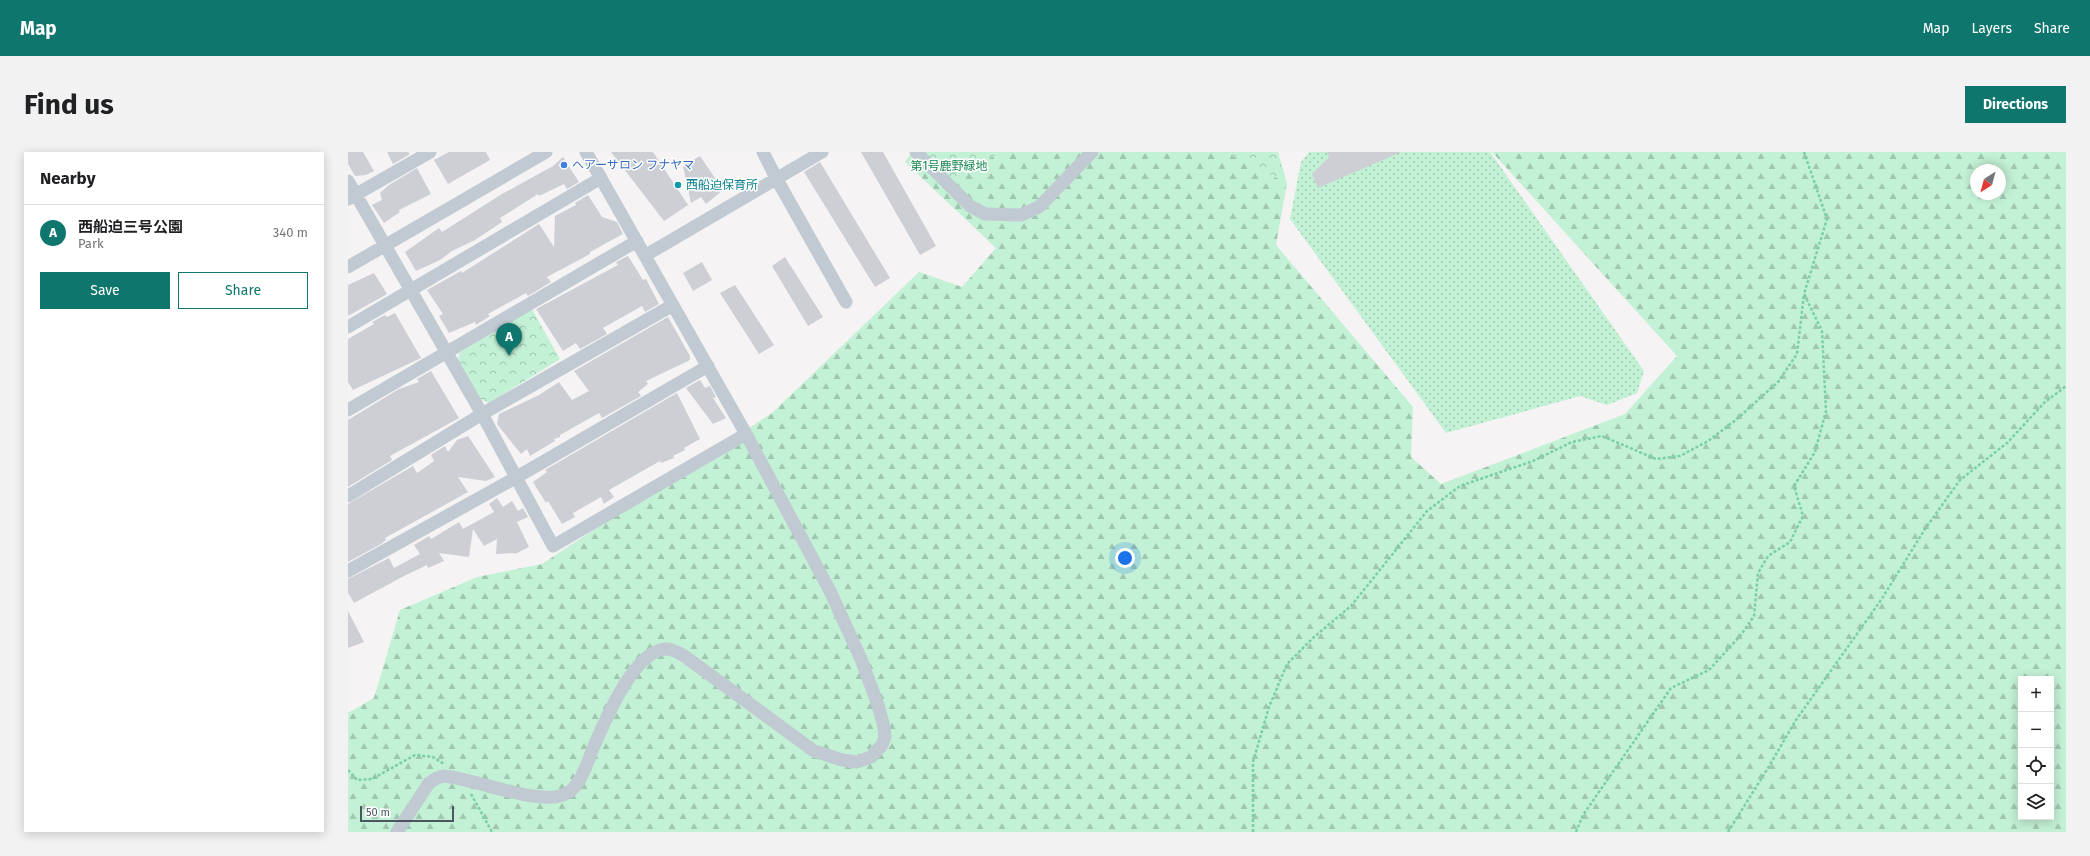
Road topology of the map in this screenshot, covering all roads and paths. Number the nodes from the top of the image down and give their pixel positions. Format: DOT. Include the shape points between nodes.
graph roads {
  1 [pos="430,152"];
  2 [pos="546,152"];
  3 [pos="586,152"];
  4 [pos="763,152"];
  5 [pos="822,152"];
  6 [pos="916,152"];
  7 [pos="1092,152"];
  8 [pos="1804,152"];
  9 [pos="601,178"];
  10 [pos="776,178"];
  11 [pos="348,181"];
  12 [pos="352,197"];
  13 [pos="637,241"];
  14 [pos="384,244"];
  15 [pos="646,255"];
  16 [pos="348,267"];
  17 [pos="411,290"];
  18 [pos="1804,294"];
  19 [pos="846,302"];
  20 [pos="673,305"];
  21 [pos="348,327"];
  22 [pos="446,351"];
  23 [pos="708,366"];
  24 [pos="2066,386"];
  25 [pos="348,410"];
  26 [pos="482,414"];
  27 [pos="746,434"];
  28 [pos="517,477"];
  29 [pos="348,496"];
  30 [pos="348,571"];
  31 [pos="348,770"];
  32 [pos="462,779"];
  33 [pos="397,832"];
  34 [pos="492,832"];
  35 [pos="1253,832"];
  36 [pos="1576,832"];
  37 [pos="1728,832"];
  1 -- 12 [label="street"];
  2 -- 14 [label="street"];
  3 -- 9 [label="street"];
  4 -- 10 [label="street"];
  5 -- 10 [label="street"];
  6 -- 7 [label="street" via="970,206 985,214 1022,215 1040,207"];
  8 -- 18 [label="path" via="1826,219"];
  9 -- 13 [label="street"];
  9 -- 17 [label="street"];
  10 -- 15 [label="street"];
  10 -- 19 [label="street"];
  11 -- 12 [label="street"];
  12 -- 14 [label="street"];
  13 -- 15 [label="street"];
  13 -- 22 [label="street"];
  14 -- 16 [label="street"];
  14 -- 17 [label="street"];
  15 -- 20 [label="street"];
  17 -- 21 [label="street"];
  17 -- 22 [label="street"];
  18 -- 35 [label="path" via="1796,354 1778,382 1708,441 1680,456 1656,459 1602,436 1572,442 1533,461 1460,486 1427,511 1351,606 1287,664 1269,707 1253,762"];
  18 -- 36 [label="path" via="1822,331 1826,411 1815,452 1794,486 1803,516 1790,542 1768,556 1758,573 1754,616 1741,635 1709,670 1671,688 1582,815"];
  20 -- 23 [label="street"];
  20 -- 26 [label="street"];
  22 -- 25 [label="street"];
  22 -- 26 [label="street"];
  23 -- 27 [label="street"];
  23 -- 28 [label="street"];
  24 -- 37 [label="path" via="2044,403 2007,443 1960,480 1925,529 1881,600 1796,720"];
  26 -- 28 [label="street"];
  26 -- 29 [label="street"];
  27 -- 28 [label="street" via="553,546"];
  27 -- 32 [label="street" via="830,591 861,659 884,727 882,745 871,757 857,762 814,751 683,655 665,649 651,655 632,673 602,729 583,772 570,792 562,796 540,798"];
  28 -- 30 [label="street"];
  31 -- 32 [label="path" via="357,780 372,778 415,755 433,758 449,767"];
  32 -- 33 [label="street" via="444,776 429,783"];
  32 -- 34 [label="path"];
}
